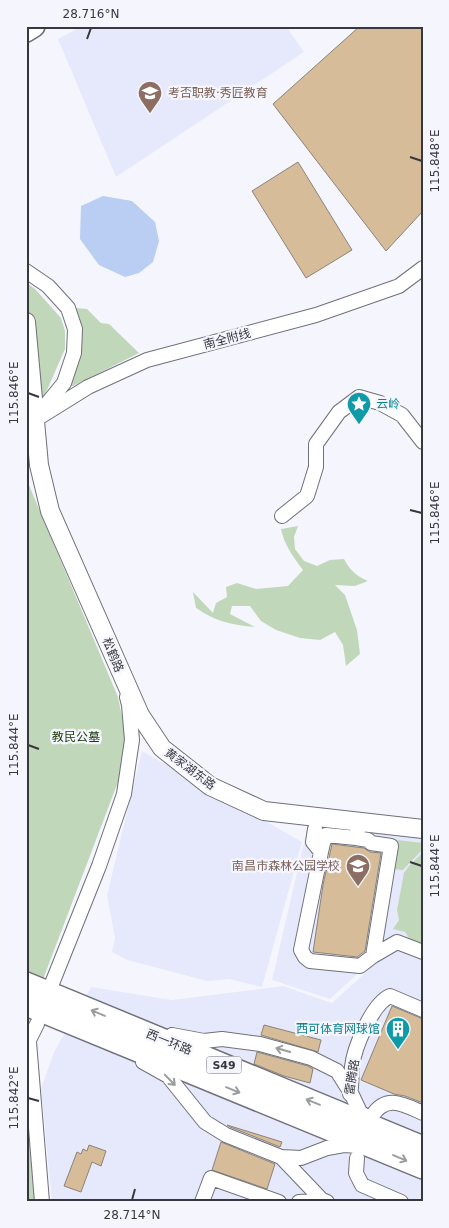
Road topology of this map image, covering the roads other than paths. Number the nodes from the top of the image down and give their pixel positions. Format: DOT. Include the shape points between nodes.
graph roads {
  1 [pos="34,26"];
  2 [pos="26,31"];
  3 [pos="423,268"];
  4 [pos="26,271"];
  5 [pos="26,322"];
  6 [pos="35,420"];
  7 [pos="423,442"];
  8 [pos="282,516"];
  9 [pos="120,669"];
  10 [pos="315,829"];
  11 [pos="423,829"];
  12 [pos="358,830"];
  13 [pos="322,852"];
  14 [pos="423,952"];
  15 [pos="373,956"];
  16 [pos="26,983"];
  17 [pos="51,986"];
  18 [pos="26,1005"];
  19 [pos="423,1010"];
  20 [pos="120,1022"];
  21 [pos="37,1024"];
  22 [pos="84,1029"];
  23 [pos="27,1044"];
  24 [pos="351,1093"];
  25 [pos="423,1113"];
  26 [pos="343,1114"];
  27 [pos="372,1138"];
  28 [pos="423,1147"];
  29 [pos="281,1157"];
  30 [pos="423,1168"];
  31 [pos="41,1197"];
  32 [pos="325,1201"];
  33 [pos="54,1202"];
  34 [pos="202,1202"];
  35 [pos="279,1202"];
  36 [pos="299,1202"];
  37 [pos="401,1202"];
  1 -- 2 [label="highway"];
  3 -- 6 [label="street, 南全附线" via="399,286 316,315 147,360 88,387"];
  4 -- 6 [label="street" via="48,286 68,308 76,328 74,354 64,382"];
  5 -- 6 [label="main road, 松鹤路"];
  6 -- 9 [label="main road, 松鹤路" via="39,465 50,511"];
  7 -- 8 [label="street" via="402,415 358,397 339,412 316,444 316,467 307,496"];
  9 -- 12 [label="main road, 黄家湖东路" via="140,715 162,748 210,786 264,811"];
  9 -- 17 [label="street, 松鹤路" via="129,705 132,740 124,794"];
  10 -- 13 [label="street" via="313,842"];
  11 -- 12 [label="main road, 黄家湖东路"];
  12 -- 13 [label="street" via="326,835"];
  12 -- 15 [label="street" via="371,843 391,846"];
  13 -- 15 [label="street" via="301,950 310,961 360,966"];
  14 -- 15 [label="street" via="397,942"];
  20 -- 16 [label="highway, 西一环路 / S49, one-way"];
  18 -- 22 [label="highway, 西一环路 / S49"];
  19 -- 24 [label="street, 雷腾路" via="390,996 384,999 361,1036 352,1065"];
  24 -- 20 [label="street, one-way" via="337,1070 311,1058 260,1044 186,1039"];
  26 -- 20 [label="highway, 西一环路 / S49, one-way"];
  21 -- 23 [label="street"];
  22 -- 27 [label="highway, 西一环路 / S49, one-way"];
  22 -- 29 [label="street, one-way" via="168,1076 205,1122 226,1135"];
  23 -- 31 [label="street"];
  24 -- 26 [label="street, 雷腾路"];
  24 -- 27 [label="street"];
  25 -- 27 [label="street" via="401,1104 386,1103 377,1108"];
  26 -- 27 [label="highway, 西一环路 / S49"];
  27 -- 28 [label="highway, 西一环路 / S49"];
  27 -- 29 [label="street" via="327,1148 301,1158"];
  27 -- 30 [label="highway, 西一环路 / S49, one-way"];
  27 -- 37 [label="street" via="356,1173 362,1185"];
  29 -- 32 [label="street"];
  31 -- 33 [label="street"];
  32 -- 36 [label="street"];
  34 -- 35 [label="street" via="211,1178"];
}
